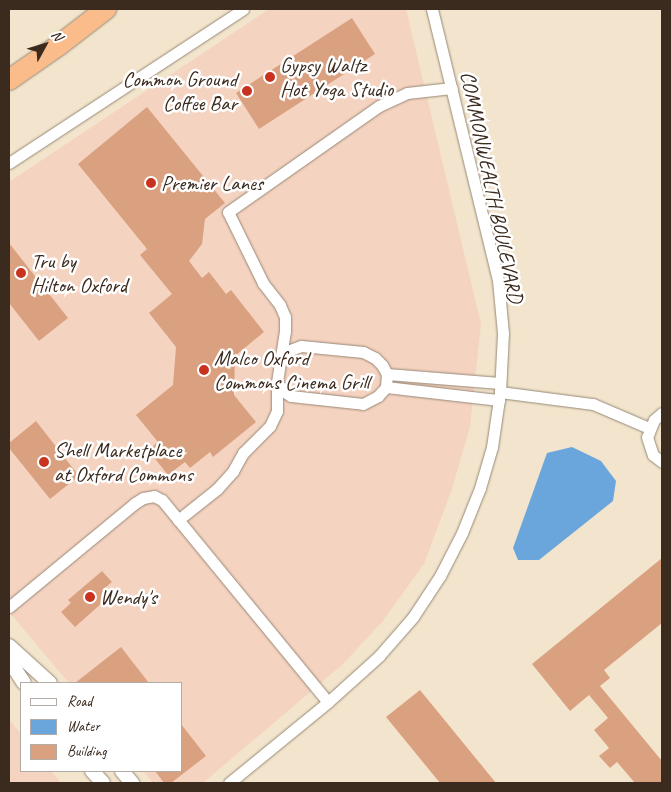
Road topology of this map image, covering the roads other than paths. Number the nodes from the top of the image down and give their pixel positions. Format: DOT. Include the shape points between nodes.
graph roads {
  1 [pos="106,9"];
  2 [pos="243,9"];
  3 [pos="432,9"];
  4 [pos="9,80"];
  5 [pos="452,88"];
  6 [pos="9,163"];
  7 [pos="280,359"];
  8 [pos="387,374"];
  9 [pos="277,382"];
  10 [pos="386,387"];
  11 [pos="500,392"];
  12 [pos="662,413"];
  13 [pos="649,428"];
  14 [pos="662,462"];
  15 [pos="178,520"];
  16 [pos="9,608"];
  17 [pos="9,646"];
  18 [pos="9,660"];
  19 [pos="23,682"];
  20 [pos="49,682"];
  21 [pos="328,702"];
  22 [pos="93,772"];
  23 [pos="123,772"];
  24 [pos="102,783"];
  25 [pos="132,783"];
  26 [pos="229,783"];
  1 -- 4 [label="highway"];
  2 -- 6 [label="street"];
  3 -- 5 [label="street, COMMONWEALTH BOULEVARD"];
  5 -- 7 [label="street" via="407,93 379,106 228,212 262,282 285,317"];
  5 -- 11 [label="street, COMMONWEALTH BOULEVARD" via="498,280 503,333"];
  7 -- 8 [label="street" via="287,351 301,346 363,352 375,358"];
  7 -- 9 [label="street"];
  8 -- 10 [label="street"];
  8 -- 11 [label="street"];
  9 -- 10 [label="street" via="291,396 363,404"];
  9 -- 15 [label="street" via="277,411 270,426 243,452 218,489"];
  10 -- 11 [label="street"];
  11 -- 13 [label="street" via="593,404"];
  11 -- 21 [label="street, COMMONWEALTH BOULEVARD" via="492,446 480,488 440,576 413,617 379,656"];
  12 -- 13 [label="street"];
  13 -- 14 [label="street" via="649,447"];
  15 -- 16 [label="street" via="162,500 154,496 143,498"];
  15 -- 21 [label="street"];
  17 -- 20 [label="street"];
  18 -- 19 [label="street"];
  21 -- 26 [label="street, COMMONWEALTH BOULEVARD"];
  22 -- 24 [label="street"];
  23 -- 25 [label="street"];
}
